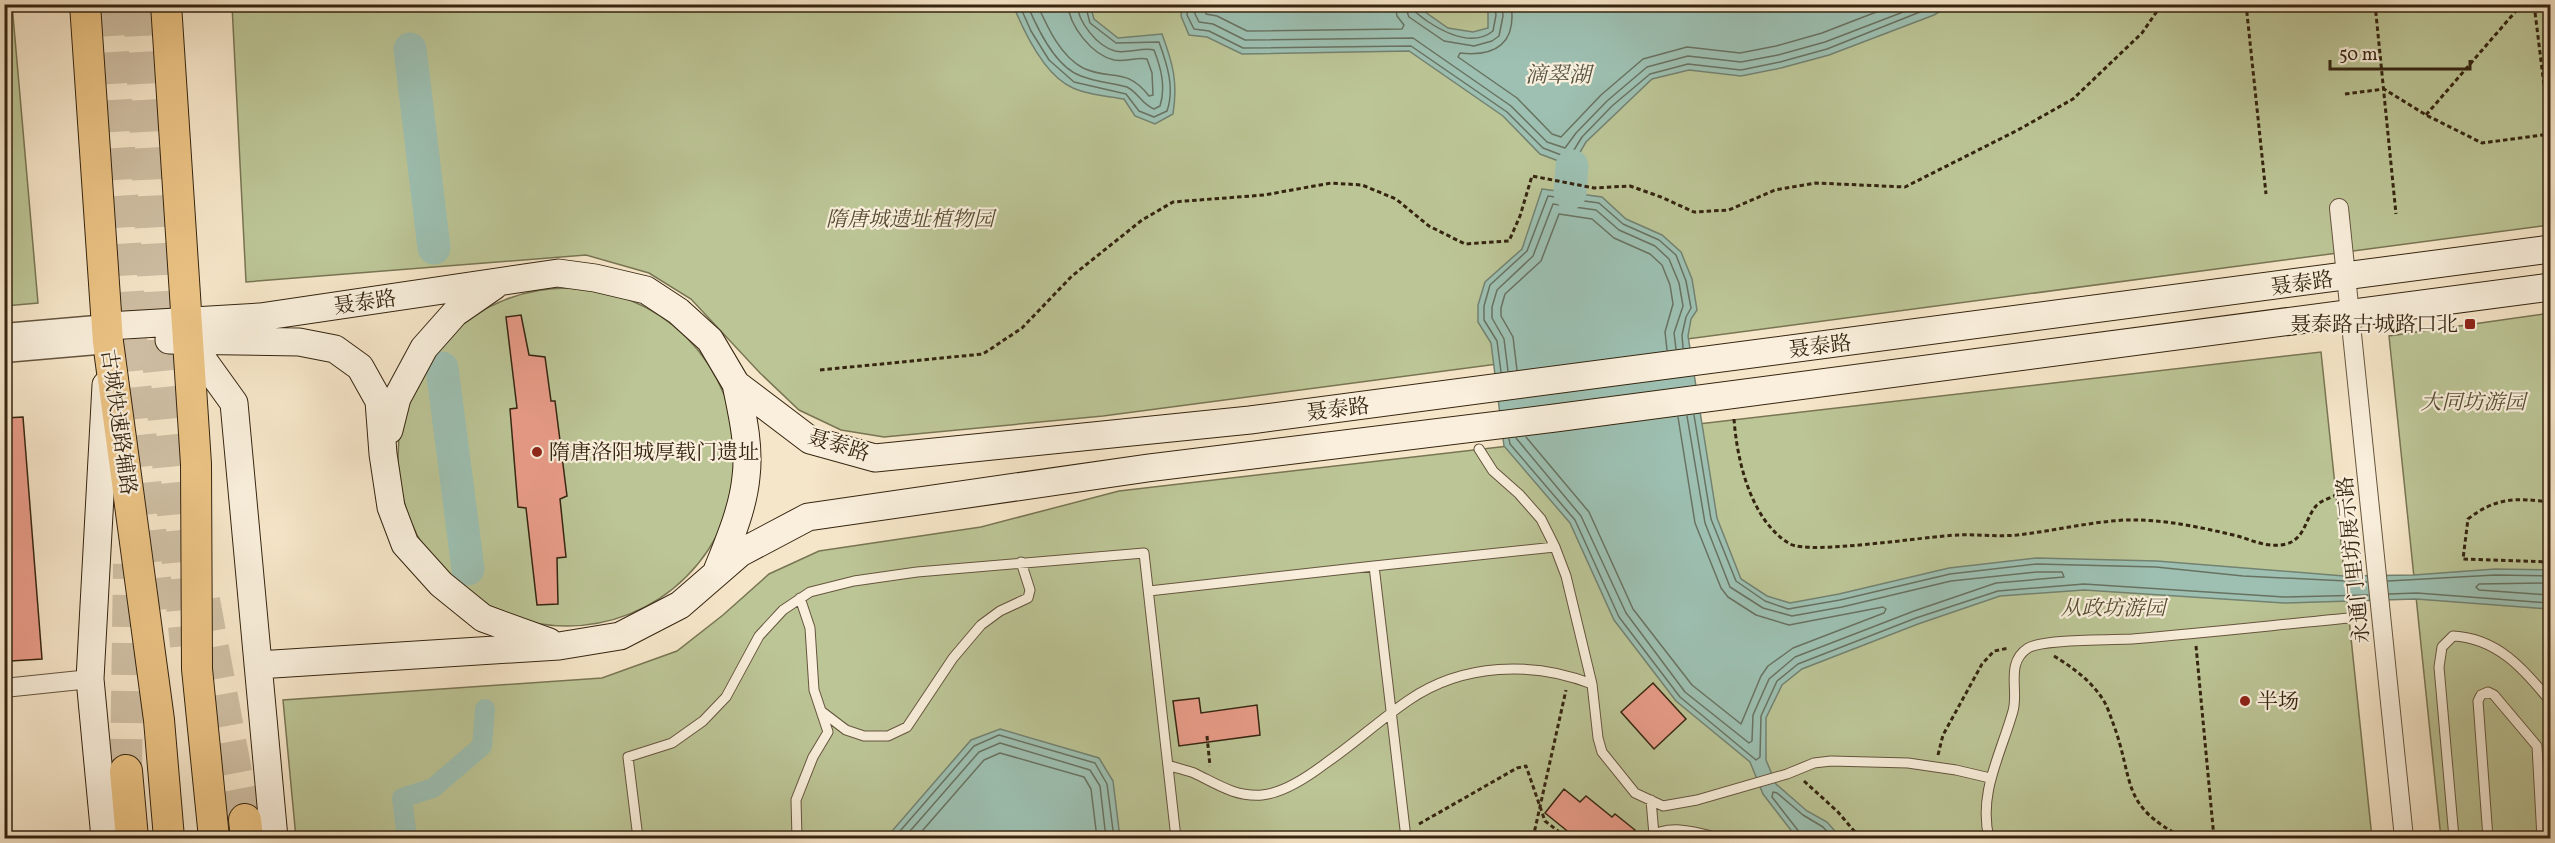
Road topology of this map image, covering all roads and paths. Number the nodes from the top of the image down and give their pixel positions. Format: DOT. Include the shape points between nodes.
graph roads {
  1 [pos="85,4"];
  2 [pos="166,4"];
  3 [pos="2162,4"];
  4 [pos="2246,4"];
  5 [pos="2375,4"];
  6 [pos="2522,4"];
  7 [pos="2534,4"];
  8 [pos="2384,89"];
  9 [pos="2345,94"];
  10 [pos="2426,115"];
  11 [pos="2266,194"];
  12 [pos="2339,208"];
  13 [pos="2396,214"];
  14 [pos="2550,249"];
  15 [pos="2346,277"];
  16 [pos="500,282"];
  17 [pos="2550,287"];
  18 [pos="2351,314"];
  19 [pos="188,330"];
  20 [pos="108,334"];
  21 [pos="4,335"];
  22 [pos="4,351"];
  23 [pos="820,370"];
  24 [pos="736,384"];
  25 [pos="1734,419"];
  26 [pos="1479,449"];
  27 [pos="382,454"];
  28 [pos="2336,495"];
  29 [pos="2550,502"];
  30 [pos="1556,547"];
  31 [pos="1021,562"];
  32 [pos="2550,562"];
  33 [pos="1374,566"];
  34 [pos="715,574"];
  35 [pos="1149,591"];
  36 [pos="800,598"];
  37 [pos="2349,618"];
  38 [pos="2195,633"];
  39 [pos="2038,645"];
  40 [pos="559,646"];
  41 [pos="2025,651"];
  42 [pos="258,665"];
  43 [pos="1569,676"];
  44 [pos="90,680"];
  45 [pos="1592,684"];
  46 [pos="4,688"];
  47 [pos="2550,701"];
  48 [pos="821,711"];
  49 [pos="1391,713"];
  50 [pos="1207,736"];
  51 [pos="1168,765"];
  52 [pos="1936,767"];
  53 [pos="126,771"];
  54 [pos="1791,773"];
  55 [pos="1990,778"];
  56 [pos="1212,783"];
  57 [pos="1651,800"];
  58 [pos="1540,807"];
  59 [pos="1406,835"];
  60 [pos="1651,837"];
  61 [pos="105,838"];
  62 [pos="132,838"];
  63 [pos="169,838"];
  64 [pos="214,838"];
  65 [pos="274,838"];
  66 [pos="638,838"];
  67 [pos="797,838"];
  68 [pos="1176,838"];
  69 [pos="1533,838"];
  70 [pos="1567,838"];
  71 [pos="1719,838"];
  72 [pos="1860,838"];
  73 [pos="1989,838"];
  74 [pos="2184,838"];
  75 [pos="2214,838"];
  76 [pos="2404,838"];
  77 [pos="2454,838"];
  78 [pos="2488,838"];
  79 [pos="2542,838"];
  1 -- 20 [label="main road, 古城快速路辅路"];
  2 -- 19 [label="main road"];
  3 -- 23 [label="path" via="2142,33 2073,99 1905,186 1816,183 1775,190 1729,210 1694,212 1630,186 1594,188 1532,176 1509,241 1465,244 1429,226 1396,199 1362,186 1331,183 1264,195 1173,202 1142,220 1072,276 1022,328 982,354"];
  4 -- 11 [label="path"];
  5 -- 8 [label="path"];
  6 -- 10 [label="path"];
  7 -- 10 [label="path" via="2550,134 2482,143"];
  8 -- 9 [label="path"];
  8 -- 10 [label="path"];
  8 -- 13 [label="path"];
  12 -- 15 [label="street, 永通门里坊展示路"];
  14 -- 15 [label="main road, 聂泰路"];
  15 -- 18 [label="street, 永通门里坊展示路"];
  15 -- 24 [label="main road, 聂泰路" via="1274,417 875,458 810,440"];
  16 -- 19 [label="main road, 聂泰路"];
  16 -- 24 [label="main road, 聂泰路" via="558,273 646,290 678,311 710,340"];
  16 -- 27 [label="main road" via="455,313 424,348 397,398"];
  17 -- 18 [label="main road, 聂泰路"];
  18 -- 34 [label="main road, 聂泰路" via="1174,464 808,517 740,553"];
  18 -- 76 [label="street, 永通门里坊展示路"];
  19 -- 20 [label="main road"];
  19 -- 27 [label="main road" via="335,349 360,367 380,401"];
  19 -- 42 [label="main road" via="234,403"];
  19 -- 64 [label="main road" via="196,464 197,669"];
  20 -- 21 [label="street"];
  20 -- 22 [label="street"];
  20 -- 44 [label="main road"];
  20 -- 63 [label="main road, 古城快速路辅路" via="159,720"];
  24 -- 34 [label="main road" via="744,421 747,476 734,528"];
  25 -- 28 [label="path" via="1742,473 1756,505 1774,531 1792,545 1822,547 1956,535 2014,535 2125,520 2187,524 2266,546 2289,543 2302,534 2317,504"];
  26 -- 30 [label="lane" via="1493,471 1541,519"];
  27 -- 40 [label="main road" via="391,507 405,544 441,584 483,618"];
  29 -- 32 [label="path" via="2526,499 2493,503 2476,513 2468,519 2463,559"];
  30 -- 33 [label="lane"];
  30 -- 45 [label="lane"];
  31 -- 35 [label="lane" via="1144,553"];
  31 -- 36 [label="lane" via="854,581"];
  31 -- 48 [label="lane" via="1030,590 1028,598 981,625 952,658 907,727 888,736 864,736 846,730"];
  33 -- 35 [label="lane"];
  33 -- 49 [label="lane"];
  34 -- 40 [label="main road, 聂泰路" via="680,605 620,636"];
  35 -- 51 [label="lane"];
  36 -- 48 [label="lane" via="810,628 814,690"];
  36 -- 66 [label="lane" via="759,636 726,697 703,721 672,743 628,757"];
  37 -- 38 [label="lane"];
  38 -- 39 [label="lane"];
  38 -- 75 [label="path"];
  39 -- 41 [label="lane"];
  39 -- 74 [label="path" via="2077,670 2103,699 2117,735 2126,777 2140,808 2163,828"];
  40 -- 42 [label="main road, 聂泰路"];
  41 -- 52 [label="path" via="2010,647 1994,651 1982,664 1943,735"];
  41 -- 55 [label="lane" via="2017,660 2014,709"];
  42 -- 65 [label="main road"];
  43 -- 45 [label="lane"];
  43 -- 49 [label="lane" via="1533,669 1494,669 1454,677"];
  43 -- 58 [label="path"];
  44 -- 46 [label="street"];
  44 -- 61 [label="main road"];
  45 -- 57 [label="lane" via="1602,752 1635,793"];
  47 -- 77 [label="lane" via="2526,671 2487,644 2453,636 2442,647 2439,667"];
  48 -- 67 [label="lane" via="828,732 796,800"];
  49 -- 56 [label="lane" via="1322,766 1284,788 1264,795 1244,795"];
  49 -- 59 [label="lane"];
  50 -- 56 [label="path"];
  51 -- 56 [label="lane"];
  51 -- 68 [label="lane"];
  52 -- 54 [label="lane" via="1831,761"];
  52 -- 55 [label="lane"];
  53 -- 62 [label="highway"];
  54 -- 57 [label="lane" via="1697,800 1663,806"];
  54 -- 72 [label="path" via="1838,813"];
  55 -- 73 [label="lane" via="1985,822"];
  57 -- 60 [label="lane"];
  58 -- 59 [label="path" via="1526,766 1516,768"];
  58 -- 69 [label="path"];
  58 -- 70 [label="path" via="1545,821"];
  60 -- 71 [label="lane" via="1669,830"];
  78 -- 79 [label="lane" via="2478,701 2488,692 2537,746"];
}
